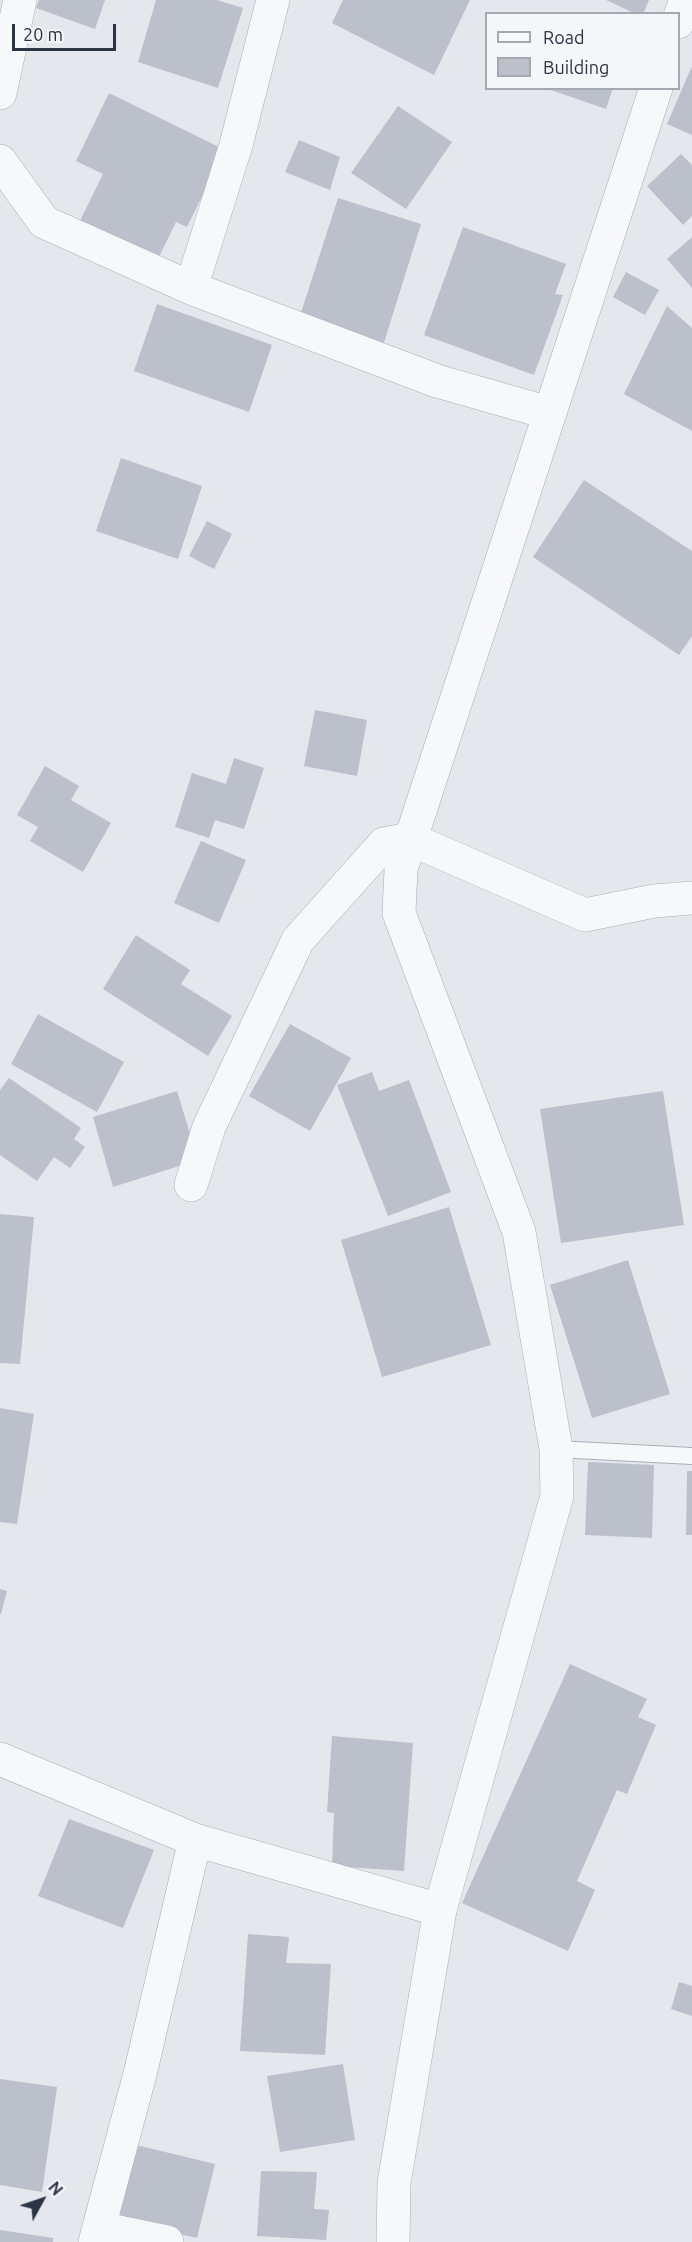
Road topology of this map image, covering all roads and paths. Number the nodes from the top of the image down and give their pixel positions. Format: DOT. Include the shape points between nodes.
graph roads {
  1 [pos="20,0"];
  2 [pos="273,0"];
  3 [pos="686,0"];
  4 [pos="680,16"];
  5 [pos="655,90"];
  6 [pos="0,93"];
  7 [pos="0,161"];
  8 [pos="191,288"];
  9 [pos="549,413"];
  10 [pos="410,839"];
  11 [pos="692,898"];
  12 [pos="191,1185"];
  13 [pos="556,1449"];
  14 [pos="692,1456"];
  15 [pos="0,1758"];
  16 [pos="195,1840"];
  17 [pos="440,1910"];
  18 [pos="97,2235"];
  19 [pos="167,2242"];
  20 [pos="393,2242"];
  1 -- 6 [label="street"];
  2 -- 8 [label="street" via="236,145"];
  3 -- 4 [label="street"];
  5 -- 9 [label="street"];
  7 -- 8 [label="street" via="44,222"];
  8 -- 9 [label="street" via="437,381"];
  9 -- 10 [label="street"];
  10 -- 11 [label="street" via="585,915"];
  10 -- 12 [label="street" via="384,844 298,940 209,1127"];
  10 -- 13 [label="street" via="401,869 399,913 519,1232"];
  13 -- 14 [label="lane"];
  13 -- 17 [label="street" via="557,1496"];
  15 -- 16 [label="street"];
  16 -- 17 [label="street"];
  16 -- 18 [label="street"];
  17 -- 20 [label="street" via="394,2183"];
  18 -- 19 [label="street"];
}
